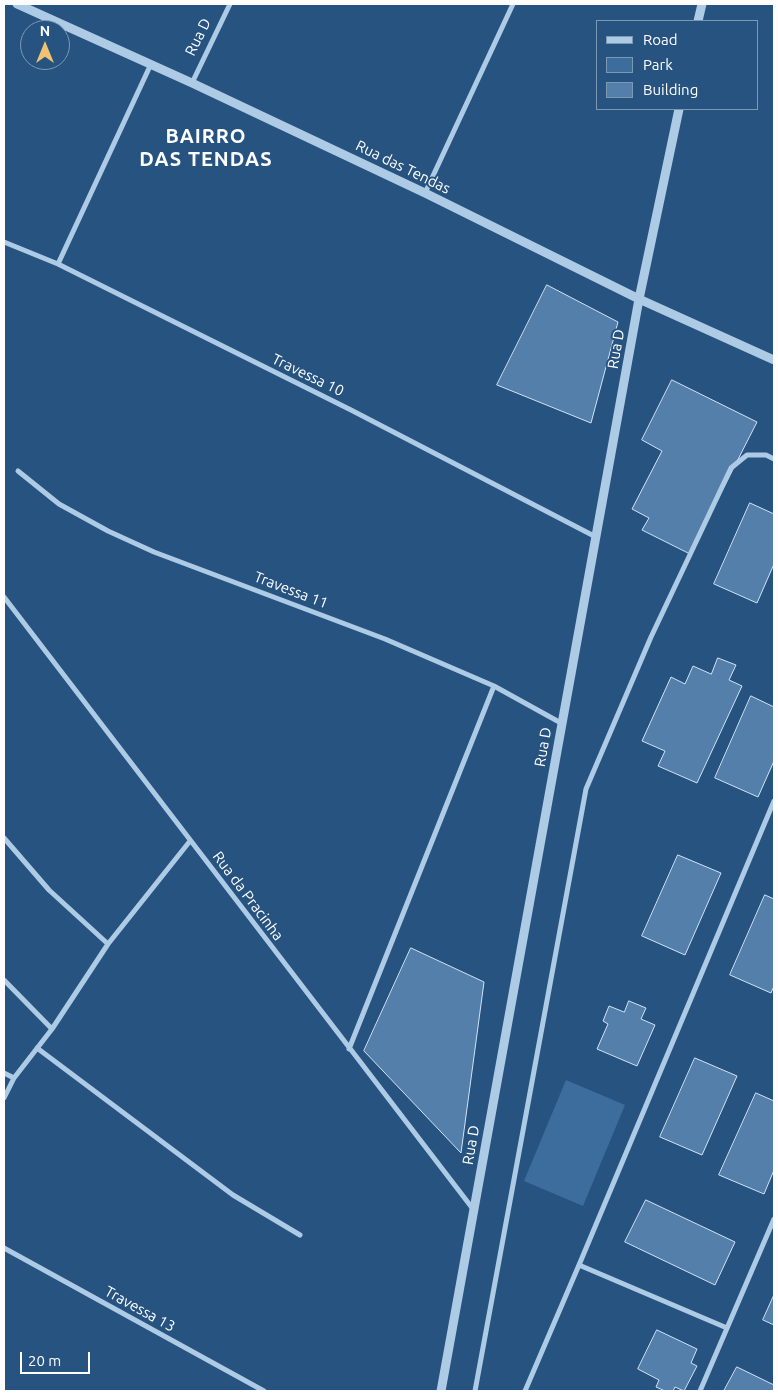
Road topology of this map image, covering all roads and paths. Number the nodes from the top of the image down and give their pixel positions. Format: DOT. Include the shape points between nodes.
graph roads {
  1 [pos="18,4"];
  2 [pos="230,4"];
  3 [pos="513,4"];
  4 [pos="702,4"];
  5 [pos="698,20"];
  6 [pos="151,64"];
  7 [pos="192,83"];
  8 [pos="679,110"];
  9 [pos="425,193"];
  10 [pos="4,242"];
  11 [pos="58,264"];
  12 [pos="639,299"];
  13 [pos="774,360"];
  14 [pos="774,459"];
  15 [pos="18,471"];
  16 [pos="597,538"];
  17 [pos="4,597"];
  18 [pos="494,686"];
  19 [pos="561,723"];
  20 [pos="774,801"];
  21 [pos="4,838"];
  22 [pos="190,841"];
  23 [pos="108,944"];
  24 [pos="4,980"];
  25 [pos="52,1028"];
  26 [pos="37,1048"];
  27 [pos="349,1049"];
  28 [pos="4,1073"];
  29 [pos="14,1078"];
  30 [pos="4,1098"];
  31 [pos="474,1209"];
  32 [pos="774,1219"];
  33 [pos="300,1236"];
  34 [pos="4,1248"];
  35 [pos="579,1265"];
  36 [pos="727,1328"];
  37 [pos="264,1391"];
  38 [pos="441,1391"];
  39 [pos="475,1391"];
  40 [pos="524,1391"];
  41 [pos="700,1391"];
  1 -- 6 [label="street, Rua das Tendas"];
  2 -- 7 [label="street, Rua D"];
  3 -- 9 [label="street"];
  4 -- 5 [label="street"];
  6 -- 7 [label="street, Rua das Tendas"];
  6 -- 11 [label="street"];
  7 -- 9 [label="street, Rua das Tendas"];
  8 -- 12 [label="street, Rua D"];
  9 -- 12 [label="street, Rua das Tendas"];
  10 -- 11 [label="street, Travessa 10"];
  11 -- 16 [label="street, Travessa 10" via="351,410"];
  12 -- 13 [label="street, Rua das Tendas"];
  12 -- 16 [label="street, Rua D"];
  14 -- 39 [label="street" via="766,454 747,454 731,468 586,789"];
  15 -- 18 [label="street, Travessa 11" via="59,504 154,552 385,639"];
  16 -- 19 [label="street, Rua D"];
  17 -- 22 [label="street, Rua da Pracinha"];
  18 -- 19 [label="street, Travessa 11"];
  18 -- 27 [label="street"];
  19 -- 31 [label="street, Rua D"];
  20 -- 35 [label="street"];
  21 -- 23 [label="street" via="49,890"];
  22 -- 23 [label="street"];
  22 -- 27 [label="street, Rua da Pracinha"];
  23 -- 25 [label="street"];
  24 -- 25 [label="street"];
  25 -- 26 [label="street"];
  26 -- 29 [label="street"];
  26 -- 33 [label="street" via="233,1195"];
  27 -- 31 [label="street, Rua da Pracinha"];
  28 -- 29 [label="street"];
  29 -- 30 [label="street"];
  31 -- 38 [label="street, Rua D"];
  32 -- 36 [label="street"];
  34 -- 37 [label="street, Travessa 13"];
  35 -- 36 [label="street"];
  35 -- 40 [label="street"];
  36 -- 41 [label="street"];
}
